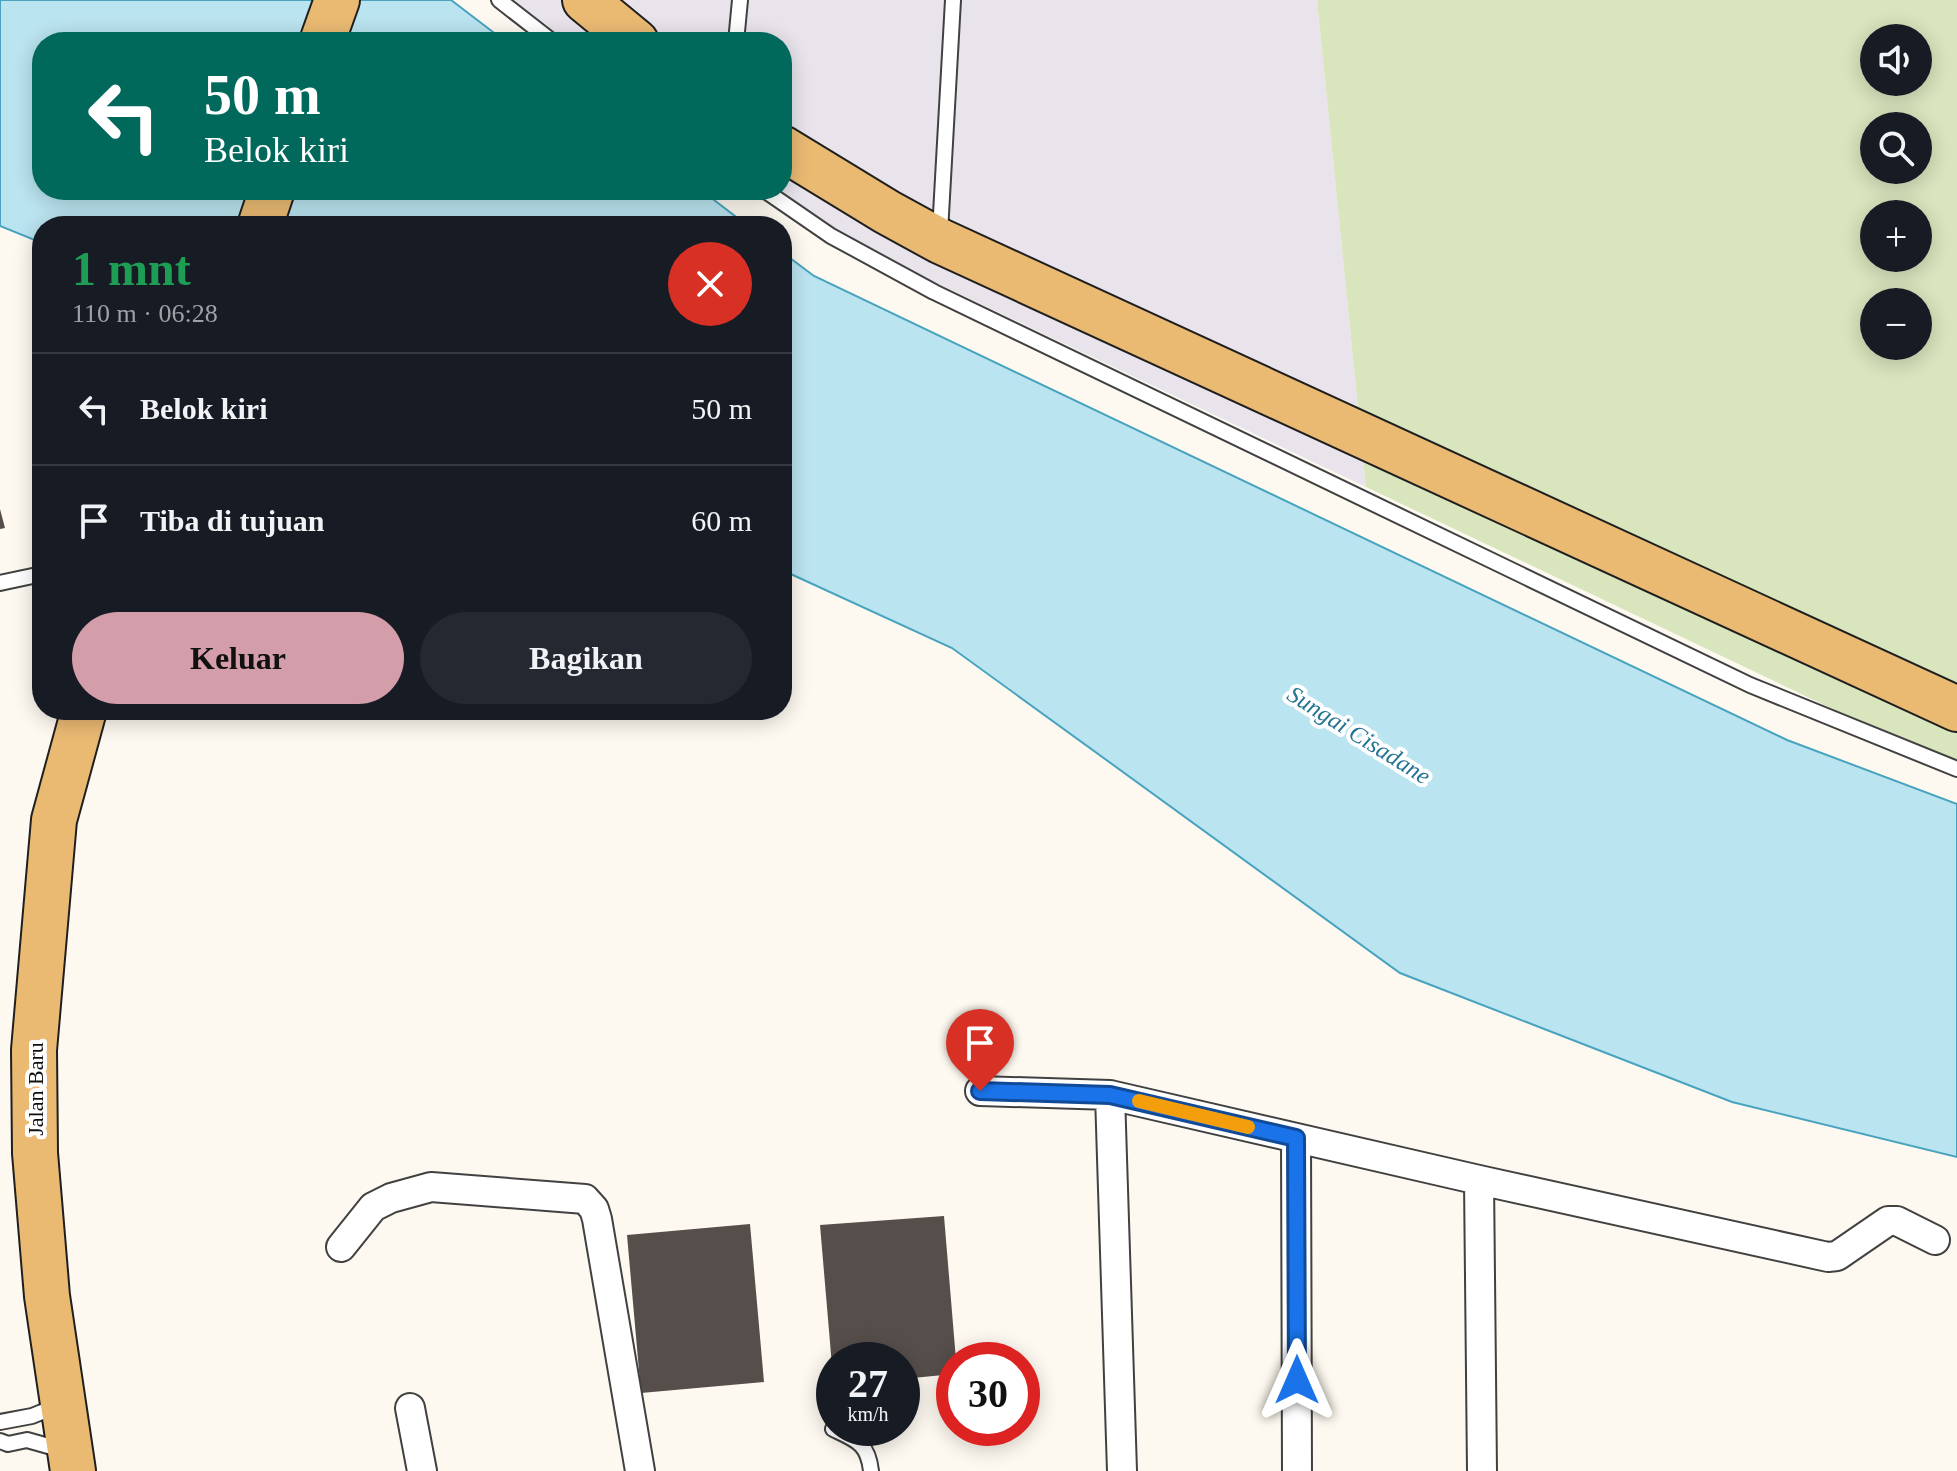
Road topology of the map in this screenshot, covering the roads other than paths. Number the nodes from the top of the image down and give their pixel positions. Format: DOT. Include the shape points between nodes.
graph roads {
  1 [pos="337,0"];
  2 [pos="499,0"];
  3 [pos="585,0"];
  4 [pos="740,0"];
  5 [pos="953,0"];
  6 [pos="326,32"];
  7 [pos="540,32"];
  8 [pos="624,32"];
  9 [pos="737,32"];
  10 [pos="792,154"];
  11 [pos="779,200"];
  12 [pos="940,241"];
  13 [pos="32,576"];
  14 [pos="0,583"];
  15 [pos="1957,709"];
  16 [pos="81,720"];
  17 [pos="1957,769"];
  18 [pos="980,1091"];
  19 [pos="1110,1095"];
  20 [pos="1296,1138"];
  21 [pos="1479,1180"];
  22 [pos="1935,1240"];
  23 [pos="341,1247"];
  24 [pos="63,1404"];
  25 [pos="410,1408"];
  26 [pos="0,1422"];
  27 [pos="0,1441"];
  28 [pos="863,1446"];
  29 [pos="72,1461"];
  30 [pos="422,1471"];
  31 [pos="640,1471"];
  32 [pos="871,1471"];
  33 [pos="1122,1471"];
  34 [pos="1297,1471"];
  35 [pos="1482,1471"];
  1 -- 6 [label="main road"];
  2 -- 7 [label="lane"];
  3 -- 8 [label="main road"];
  4 -- 9 [label="lane"];
  5 -- 12 [label="lane"];
  10 -- 12 [label="main road"];
  11 -- 17 [label="lane" via="831,236 934,292 1750,685"];
  12 -- 15 [label="main road"];
  13 -- 14 [label="lane"];
  16 -- 24 [label="main road, Jalan Baru" via="54,820 34,1050 35,1153"];
  18 -- 19 [label="street"];
  19 -- 20 [label="street"];
  19 -- 33 [label="street"];
  20 -- 21 [label="street"];
  20 -- 34 [label="street"];
  21 -- 22 [label="street" via="1828,1257 1888,1221"];
  21 -- 35 [label="street"];
  23 -- 31 [label="street" via="373,1207 431,1187 585,1199 597,1219"];
  24 -- 26 [label="lane"];
  24 -- 29 [label="main road, Jalan Baru"];
  25 -- 30 [label="street"];
  27 -- 29 [label="lane" via="27,1440"];
  28 -- 32 [label="lane"];
}
